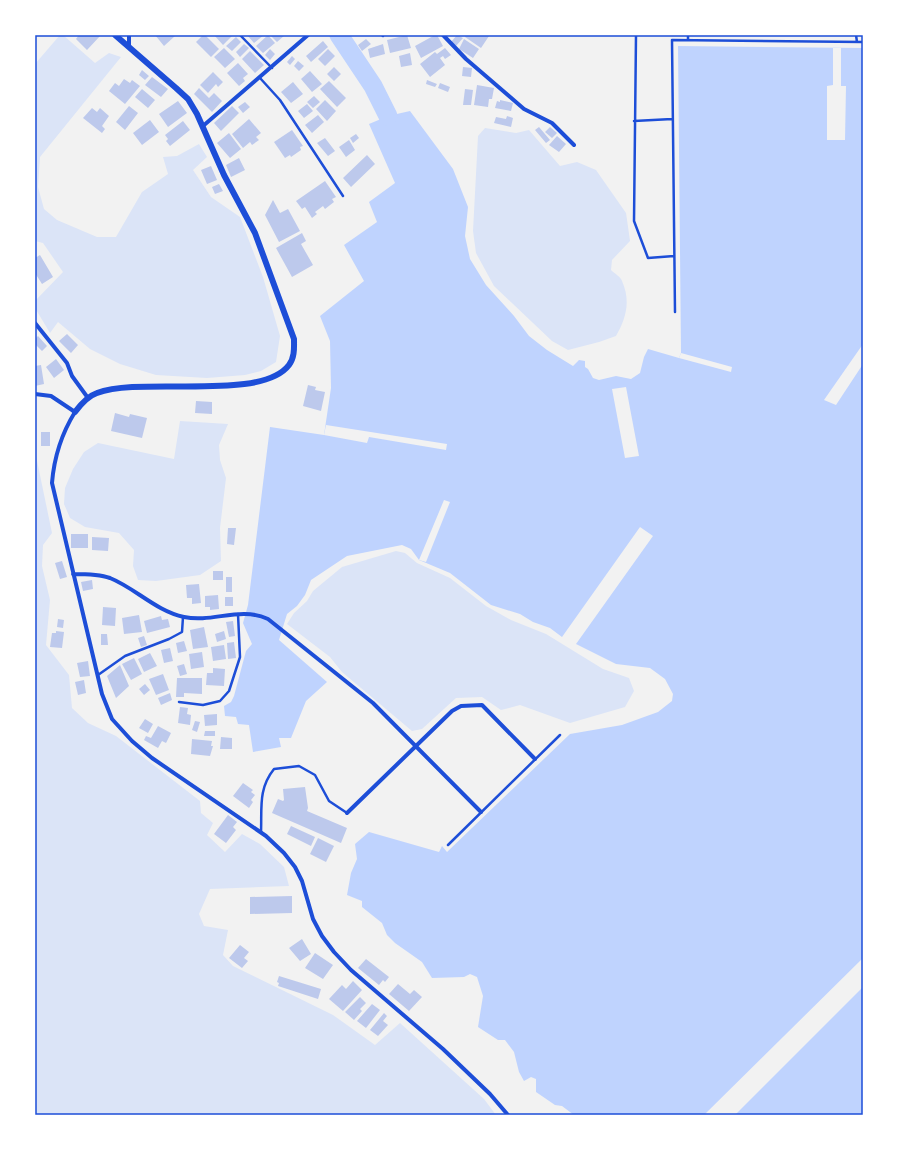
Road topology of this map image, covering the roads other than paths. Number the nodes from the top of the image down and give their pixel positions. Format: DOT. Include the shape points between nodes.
graph roads {
  1 [pos="115,35"];
  2 [pos="129,35"];
  3 [pos="240,35"];
  4 [pos="308,35"];
  5 [pos="443,35"];
  6 [pos="636,35"];
  7 [pos="688,35"];
  8 [pos="856,35"];
  9 [pos="688,40"];
  10 [pos="857,42"];
  11 [pos="863,42"];
  12 [pos="128,47"];
  13 [pos="272,68"];
  14 [pos="260,78"];
  15 [pos="672,119"];
  16 [pos="634,121"];
  17 [pos="203,126"];
  18 [pos="574,145"];
  19 [pos="343,196"];
  20 [pos="674,256"];
  21 [pos="675,312"];
  22 [pos="35,323"];
  23 [pos="35,394"];
  24 [pos="88,398"];
  25 [pos="75,412"];
  26 [pos="73,574"];
  27 [pos="240,613"];
  28 [pos="183,617"];
  29 [pos="98,675"];
  30 [pos="179,702"];
  31 [pos="560,735"];
  32 [pos="417,746"];
  33 [pos="535,759"];
  34 [pos="481,812"];
  35 [pos="347,813"];
  36 [pos="261,833"];
  37 [pos="448,844"];
  38 [pos="508,1115"];
  1 -- 12 [label="street"];
  2 -- 12 [label="street"];
  3 -- 13 [label="lane"];
  4 -- 13 [label="street"];
  5 -- 18 [label="street" via="466,59 524,109 552,123"];
  6 -- 16 [label="lane"];
  7 -- 9 [label="lane"];
  8 -- 10 [label="lane"];
  9 -- 10 [label="lane"];
  9 -- 15 [label="lane" via="672,40"];
  10 -- 11 [label="lane"];
  12 -- 17 [label="street" via="188,100"];
  13 -- 14 [label="street"];
  14 -- 17 [label="street"];
  14 -- 19 [label="lane" via="280,100"];
  15 -- 16 [label="lane"];
  15 -- 20 [label="lane"];
  16 -- 20 [label="lane" via="634,221 648,258"];
  17 -- 24 [label="street" via="224,175 255,233 271,274 294,339 290,364 275,376 252,383 218,387 172,386 106,390"];
  20 -- 21 [label="lane"];
  22 -- 24 [label="street" via="67,363 72,376"];
  23 -- 25 [label="street" via="51,396"];
  24 -- 25 [label="street"];
  25 -- 26 [label="street" via="62,439 52,483"];
  26 -- 28 [label="street" via="109,578"];
  26 -- 29 [label="street"];
  27 -- 28 [label="street" via="213,618"];
  27 -- 30 [label="lane" via="240,657 229,692 220,701 203,705"];
  27 -- 32 [label="street" via="263,616 284,631 373,703"];
  28 -- 29 [label="lane" via="182,632 125,656"];
  29 -- 36 [label="street" via="106,709 119,729 152,758"];
  31 -- 33 [label="lane"];
  32 -- 33 [label="street" via="456,708 482,705"];
  32 -- 34 [label="street"];
  32 -- 35 [label="street"];
  33 -- 34 [label="lane"];
  34 -- 37 [label="lane"];
  35 -- 36 [label="lane" via="329,801 315,775 299,766 274,769 266,779 262,791"];
  36 -- 38 [label="street" via="284,853 295,867 314,919 334,952 351,970 443,1049"];
}
